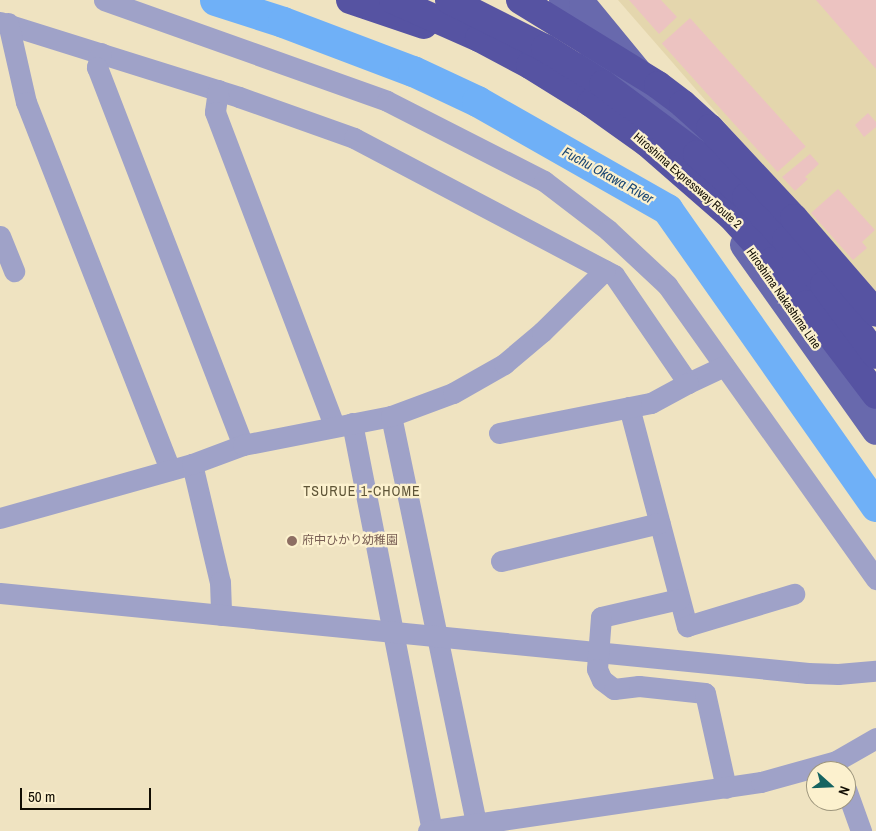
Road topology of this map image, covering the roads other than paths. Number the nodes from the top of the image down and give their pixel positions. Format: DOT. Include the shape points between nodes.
graph roads {
  1 [pos="104,0"];
  2 [pos="350,0"];
  3 [pos="393,0"];
  4 [pos="449,0"];
  5 [pos="520,0"];
  6 [pos="563,0"];
  7 [pos="579,0"];
  8 [pos="4,23"];
  9 [pos="101,53"];
  10 [pos="218,90"];
  11 [pos="665,142"];
  12 [pos="0,236"];
  13 [pos="605,270"];
  14 [pos="14,271"];
  15 [pos="876,313"];
  16 [pos="876,355"];
  17 [pos="876,359"];
  18 [pos="724,366"];
  19 [pos="688,383"];
  20 [pos="876,395"];
  21 [pos="629,407"];
  22 [pos="391,416"];
  23 [pos="343,424"];
  24 [pos="876,431"];
  25 [pos="499,433"];
  26 [pos="243,445"];
  27 [pos="192,464"];
  28 [pos="170,470"];
  29 [pos="0,518"];
  30 [pos="659,523"];
  31 [pos="501,561"];
  32 [pos="876,579"];
  33 [pos="0,593"];
  34 [pos="794,594"];
  35 [pos="679,599"];
  36 [pos="221,615"];
  37 [pos="394,632"];
  38 [pos="436,636"];
  39 [pos="598,652"];
  40 [pos="876,671"];
  41 [pos="876,738"];
  42 [pos="845,761"];
  43 [pos="806,773"];
  44 [pos="726,788"];
  45 [pos="855,811"];
  46 [pos="476,824"];
  47 [pos="432,830"];
  48 [pos="428,831"];
  49 [pos="862,831"];
  1 -- 18 [label="street" via="387,101 544,181 608,230 667,285"];
  2 -- 11 [label="highway" via="461,39 600,103"];
  3 -- 20 [label="highway, Hiroshima Expressway Route 2, bridge" via="479,38 530,65 647,143 731,216 772,261"];
  4 -- 16 [label="highway, Hiroshima Expressway Route 2, bridge" via="545,48 603,84 697,154 746,197 786,240"];
  5 -- 15 [label="highway, bridge" via="658,84 683,104 710,128 794,218"];
  6 -- 11 [label="main road, Hiroshima Nakashima Line" via="604,65"];
  7 -- 17 [label="main road"];
  8 -- 9 [label="street"];
  8 -- 28 [label="street" via="26,102"];
  9 -- 10 [label="street"];
  9 -- 26 [label="street" via="97,67"];
  10 -- 13 [label="street" via="354,138"];
  10 -- 23 [label="street" via="215,112"];
  11 -- 24 [label="main road, Hiroshima Nakashima Line" via="749,251"];
  12 -- 14 [label="street"];
  13 -- 19 [label="street" via="614,275"];
  13 -- 22 [label="street" via="504,364 453,393"];
  18 -- 19 [label="street"];
  18 -- 32 [label="street"];
  19 -- 21 [label="street" via="651,402"];
  21 -- 25 [label="street"];
  21 -- 30 [label="street"];
  22 -- 23 [label="street"];
  22 -- 38 [label="street"];
  23 -- 26 [label="street"];
  23 -- 37 [label="street"];
  26 -- 27 [label="street"];
  27 -- 28 [label="street"];
  27 -- 36 [label="street" via="220,582"];
  28 -- 29 [label="street"];
  30 -- 31 [label="street"];
  30 -- 35 [label="street"];
  33 -- 36 [label="street"];
  34 -- 35 [label="street" via="686,626"];
  35 -- 39 [label="street" via="601,617"];
  36 -- 37 [label="street"];
  37 -- 38 [label="street"];
  37 -- 47 [label="street"];
  38 -- 39 [label="street"];
  38 -- 46 [label="street"];
  39 -- 40 [label="street" via="808,673"];
  39 -- 44 [label="street" via="597,669 602,680 614,689 639,686 705,694"];
  41 -- 42 [label="street"];
  43 -- 44 [label="street"];
  44 -- 46 [label="street"];
  45 -- 49 [label="street"];
  46 -- 47 [label="street"];
  47 -- 48 [label="street"];
}
